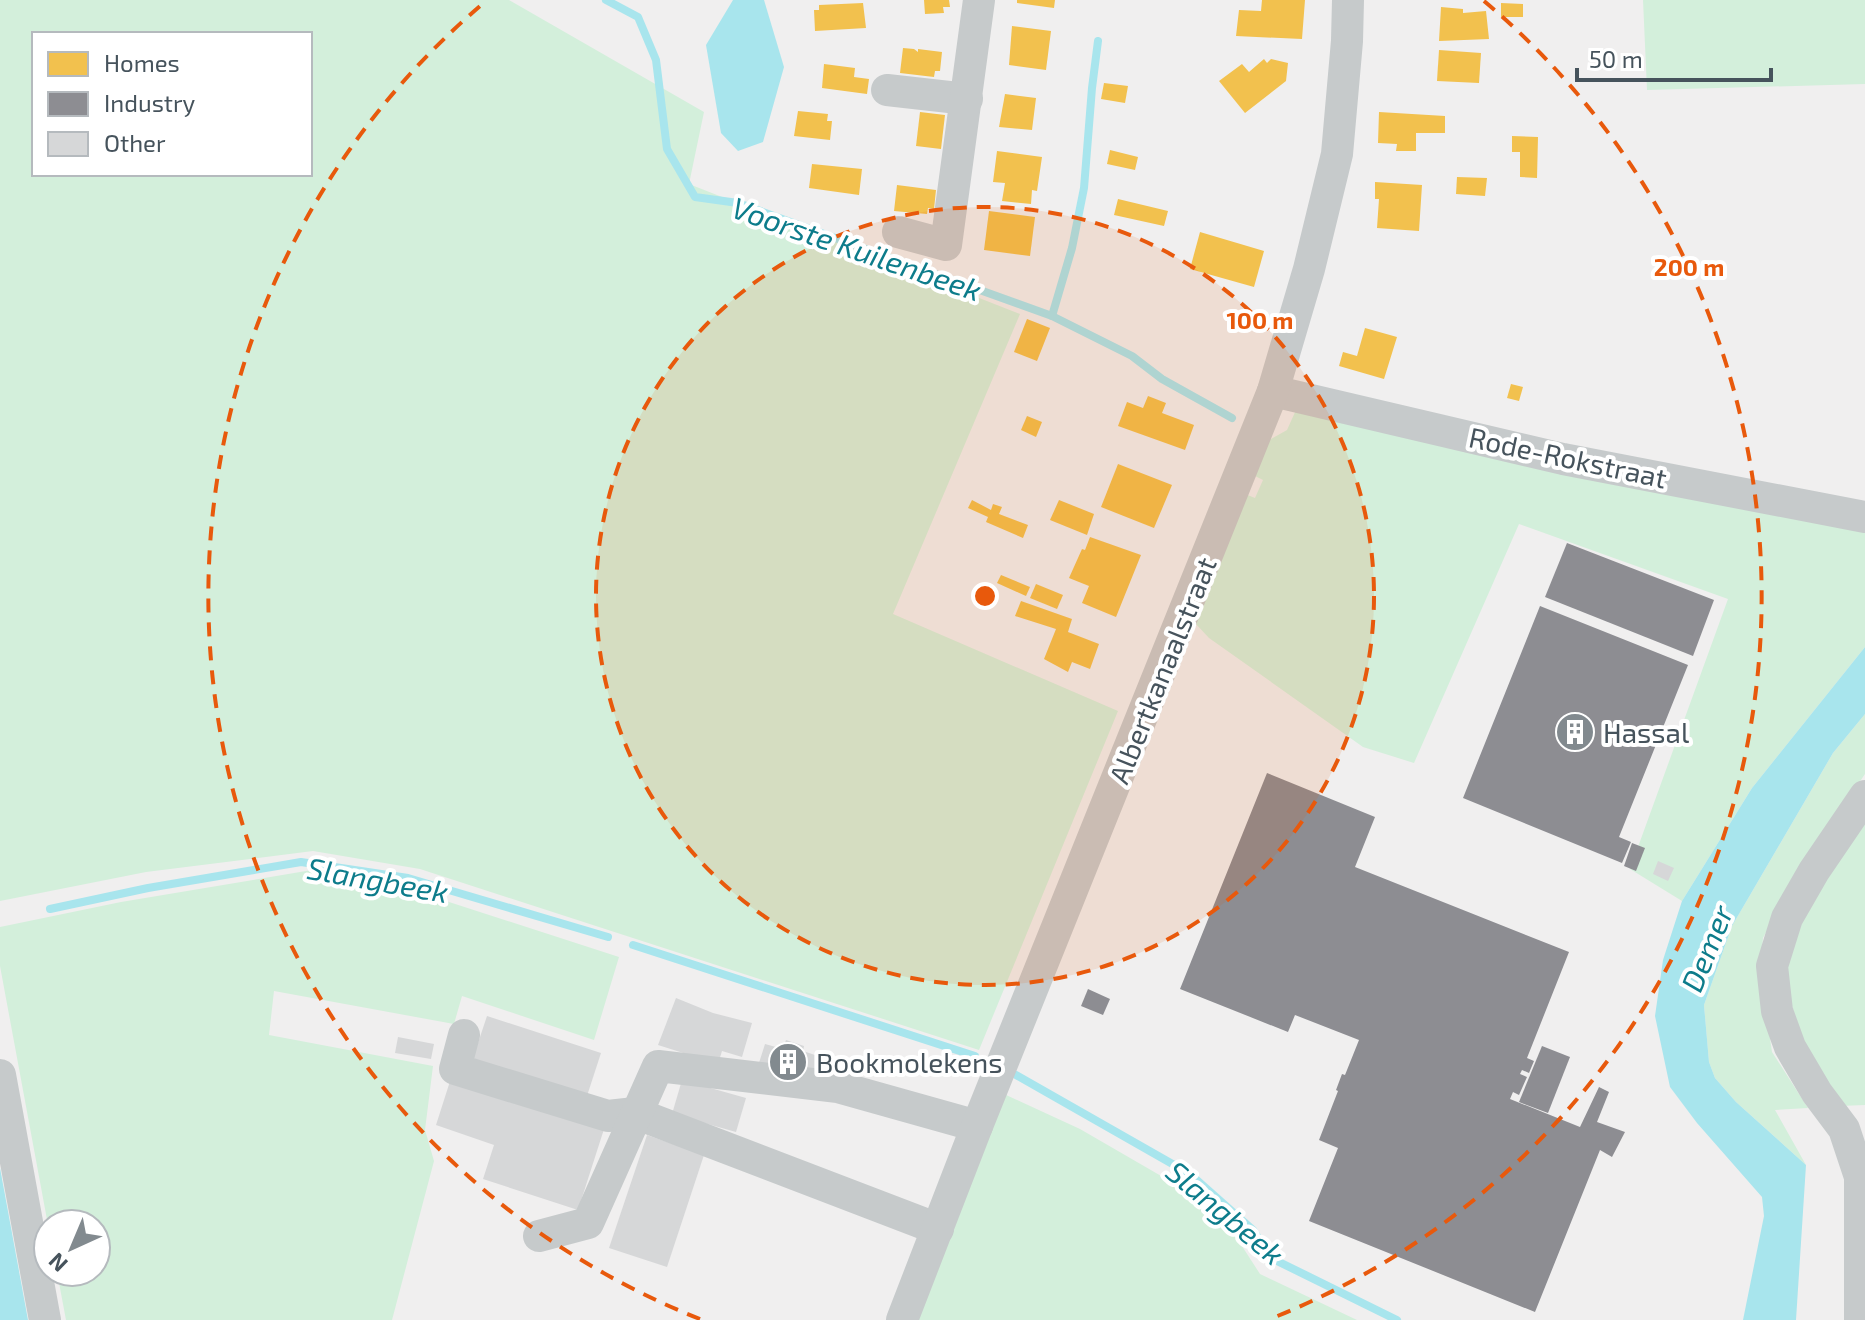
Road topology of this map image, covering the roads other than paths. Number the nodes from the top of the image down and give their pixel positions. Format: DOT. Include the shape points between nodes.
graph roads {
  1 [pos="979,0"];
  2 [pos="1348,0"];
  3 [pos="887,90"];
  4 [pos="967,99"];
  5 [pos="898,232"];
  6 [pos="1273,391"];
  7 [pos="1865,517"];
  8 [pos="1865,796"];
  9 [pos="464,1035"];
  10 [pos="0,1075"];
  11 [pos="635,1113"];
  12 [pos="977,1126"];
  13 [pos="1860,1156"];
  14 [pos="938,1229"];
  15 [pos="1862,1230"];
  16 [pos="539,1236"];
  17 [pos="45,1320"];
  18 [pos="902,1320"];
  19 [pos="1860,1320"];
  1 -- 4 [label="street"];
  2 -- 6 [label="street, Albertkanaalstraat" via="1337,154"];
  3 -- 4 [label="street"];
  4 -- 5 [label="street" via="946,245"];
  6 -- 7 [label="street, Rode-Rokstraat" via="1563,459"];
  6 -- 12 [label="street, Albertkanaalstraat"];
  8 -- 13 [label="street" via="1787,918 1772,966 1777,1011 1790,1047"];
  9 -- 11 [label="street" via="455,1069 608,1116"];
  10 -- 17 [label="street"];
  11 -- 12 [label="street" via="658,1066 838,1087"];
  11 -- 14 [label="street"];
  11 -- 16 [label="street" via="588,1223"];
  12 -- 14 [label="street, Albertkanaalstraat"];
  13 -- 15 [label="street"];
  14 -- 18 [label="street, Albertkanaalstraat"];
  15 -- 19 [label="street"];
}
